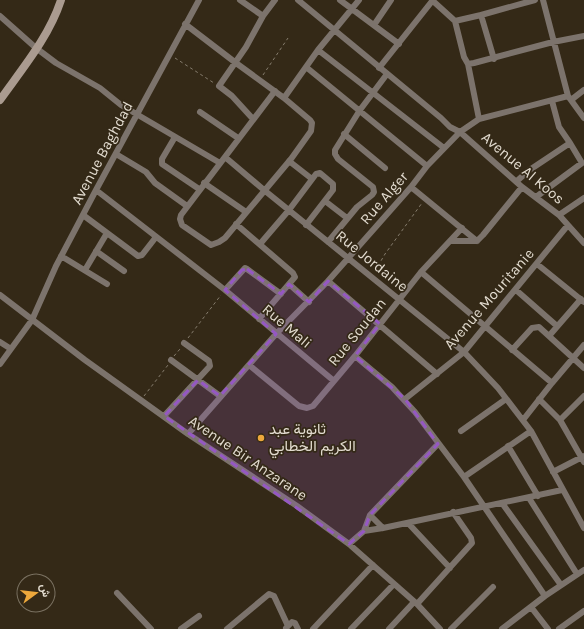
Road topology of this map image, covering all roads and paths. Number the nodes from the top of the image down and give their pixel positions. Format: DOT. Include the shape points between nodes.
graph roads {
  1 [pos="61,0"];
  2 [pos="199,0"];
  3 [pos="240,0"];
  4 [pos="275,0"];
  5 [pos="298,0"];
  6 [pos="340,0"];
  7 [pos="359,0"];
  8 [pos="391,0"];
  9 [pos="433,0"];
  10 [pos="536,0"];
  11 [pos="543,0"];
  12 [pos="352,9"];
  13 [pos="481,15"];
  14 [pos="0,16"];
  15 [pos="263,16"];
  16 [pos="455,21"];
  17 [pos="185,24"];
  18 [pos="374,25"];
  19 [pos="334,30"];
  20 [pos="584,36"];
  21 [pos="288,38"];
  22 [pos="553,42"];
  23 [pos="399,44"];
  24 [pos="36,48"];
  25 [pos="318,50"];
  26 [pos="169,54"];
  27 [pos="494,59"];
  28 [pos="236,63"];
  29 [pos="468,64"];
  30 [pos="306,66"];
  31 [pos="379,68"];
  32 [pos="387,74"];
  33 [pos="260,80"];
  34 [pos="219,86"];
  35 [pos="584,90"];
  36 [pos="275,91"];
  37 [pos="373,93"];
  38 [pos="284,98"];
  39 [pos="570,98"];
  40 [pos="0,100"];
  41 [pos="552,101"];
  42 [pos="360,110"];
  43 [pos="200,112"];
  44 [pos="138,114"];
  45 [pos="584,118"];
  46 [pos="253,119"];
  47 [pos="479,119"];
  48 [pos="460,132"];
  49 [pos="344,134"];
  50 [pos="175,136"];
  51 [pos="238,138"];
  52 [pos="570,143"];
  53 [pos="444,148"];
  54 [pos="116,154"];
  55 [pos="225,157"];
  56 [pos="289,161"];
  57 [pos="220,163"];
  58 [pos="428,166"];
  59 [pos="384,168"];
  60 [pos="312,179"];
  61 [pos="517,181"];
  62 [pos="204,183"];
  63 [pos="411,187"];
  64 [pos="522,187"];
  65 [pos="199,189"];
  66 [pos="96,190"];
  67 [pos="264,190"];
  68 [pos="536,197"];
  69 [pos="584,198"];
  70 [pos="426,199"];
  71 [pos="324,202"];
  72 [pos="187,206"];
  73 [pos="289,210"];
  74 [pos="246,212"];
  75 [pos="83,215"];
  76 [pos="559,215"];
  77 [pos="347,218"];
  78 [pos="236,224"];
  79 [pos="306,224"];
  80 [pos="568,225"];
  81 [pos="462,228"];
  82 [pos="107,233"];
  83 [pos="156,237"];
  84 [pos="450,241"];
  85 [pos="477,241"];
  86 [pos="583,241"];
  87 [pos="328,242"];
  88 [pos="260,244"];
  89 [pos="96,251"];
  90 [pos="62,256"];
  91 [pos="348,258"];
  92 [pos="537,264"];
  93 [pos="85,270"];
  94 [pos="124,271"];
  95 [pos="421,272"];
  96 [pos="371,277"];
  97 [pos="328,281"];
  98 [pos="107,284"];
  99 [pos="289,284"];
  100 [pos="225,290"];
  101 [pos="516,290"];
  102 [pos="281,294"];
  103 [pos="0,295"];
  104 [pos="399,299"];
  105 [pos="582,301"];
  106 [pos="309,302"];
  107 [pos="259,319"];
  108 [pos="32,320"];
  109 [pos="380,324"];
  110 [pos="557,326"];
  111 [pos="485,327"];
  112 [pos="276,334"];
  113 [pos="549,336"];
  114 [pos="0,342"];
  115 [pos="184,343"];
  116 [pos="584,345"];
  117 [pos="11,349"];
  118 [pos="512,350"];
  119 [pos="464,352"];
  120 [pos="355,356"];
  121 [pos="573,358"];
  122 [pos="171,360"];
  123 [pos="0,364"];
  124 [pos="249,365"];
  125 [pos="584,368"];
  126 [pos="437,374"];
  127 [pos="198,380"];
  128 [pos="334,381"];
  129 [pos="552,383"];
  130 [pos="220,396"];
  131 [pos="584,396"];
  132 [pos="405,399"];
  133 [pos="506,399"];
  134 [pos="539,399"];
  135 [pos="164,416"];
  136 [pos="523,420"];
  137 [pos="560,420"];
  138 [pos="461,431"];
  139 [pos="531,431"];
  140 [pos="188,434"];
  141 [pos="438,444"];
  142 [pos="508,446"];
  143 [pos="583,459"];
  144 [pos="553,472"];
  145 [pos="464,477"];
  146 [pos="562,490"];
  147 [pos="538,496"];
  148 [pos="529,498"];
  149 [pos="502,503"];
  150 [pos="484,506"];
  151 [pos="453,512"];
  152 [pos="370,515"];
  153 [pos="408,523"];
  154 [pos="383,528"];
  155 [pos="584,528"];
  156 [pos="364,531"];
  157 [pos="349,544"];
  158 [pos="373,565"];
  159 [pos="450,568"];
  160 [pos="584,570"];
  161 [pos="577,574"];
  162 [pos="394,584"];
  163 [pos="561,585"];
  164 [pos="493,587"];
  165 [pos="117,593"];
  166 [pos="545,596"];
  167 [pos="415,603"];
  168 [pos="531,606"];
  169 [pos="584,611"];
  170 [pos="199,616"];
  171 [pos="287,628"];
  172 [pos="151,629"];
  173 [pos="182,629"];
  174 [pos="227,629"];
  175 [pos="298,629"];
  176 [pos="313,629"];
  177 [pos="351,629"];
  178 [pos="389,629"];
  179 [pos="440,629"];
  180 [pos="451,629"];
  181 [pos="502,629"];
  182 [pos="548,629"];
  183 [pos="559,629"];
  1 -- 24 [label="main road" via="54,20"];
  2 -- 17 [label="street, Avenue Baghdad"];
  3 -- 15 [label="street"];
  4 -- 15 [label="street"];
  5 -- 19 [label="street, Avenue Al Koos"];
  6 -- 12 [label="street"];
  7 -- 12 [label="street"];
  8 -- 18 [label="street"];
  9 -- 16 [label="street"];
  9 -- 23 [label="street"];
  10 -- 13 [label="street"];
  11 -- 22 [label="street"];
  12 -- 18 [label="street"];
  12 -- 19 [label="street"];
  13 -- 16 [label="street"];
  13 -- 27 [label="street"];
  14 -- 24 [label="street"];
  15 -- 28 [label="street"];
  16 -- 29 [label="street"];
  17 -- 26 [label="street, Avenue Baghdad"];
  17 -- 28 [label="street"];
  18 -- 23 [label="street"];
  19 -- 25 [label="street"];
  19 -- 31 [label="street, Avenue Al Koos"];
  20 -- 22 [label="street"];
  21 -- 33 [label="path"];
  22 -- 27 [label="street"];
  22 -- 39 [label="street"];
  23 -- 31 [label="street"];
  24 -- 40 [label="main road"];
  24 -- 44 [label="street"];
  25 -- 30 [label="street"];
  25 -- 37 [label="street"];
  26 -- 34 [label="path"];
  26 -- 44 [label="street, Avenue Baghdad"];
  27 -- 29 [label="street"];
  28 -- 33 [label="street"];
  28 -- 34 [label="street"];
  29 -- 47 [label="street"];
  30 -- 38 [label="street"];
  30 -- 42 [label="street"];
  31 -- 32 [label="street, Avenue Al Koos"];
  32 -- 37 [label="street"];
  32 -- 48 [label="street, Avenue Al Koos" via="450,127"];
  33 -- 36 [label="street"];
  34 -- 46 [label="street"];
  35 -- 39 [label="street"];
  36 -- 38 [label="street"];
  36 -- 46 [label="street"];
  37 -- 42 [label="street"];
  37 -- 53 [label="street"];
  38 -- 56 [label="street" via="312,123 311,130"];
  39 -- 41 [label="street, Rue Alger"];
  39 -- 45 [label="street"];
  41 -- 47 [label="street, Rue Alger"];
  41 -- 52 [label="street" via="559,127"];
  42 -- 49 [label="street"];
  42 -- 58 [label="street"];
  43 -- 51 [label="street"];
  44 -- 50 [label="street"];
  44 -- 54 [label="street, Avenue Baghdad"];
  46 -- 51 [label="street"];
  47 -- 48 [label="street, Rue Alger"];
  48 -- 53 [label="street, Rue Alger"];
  48 -- 61 [label="street, Avenue Al Koos"];
  49 -- 59 [label="street"];
  49 -- 77 [label="street" via="335,150 336,156 374,189 372,195"];
  50 -- 57 [label="street"];
  50 -- 65 [label="street" via="162,158 162,164"];
  51 -- 55 [label="street"];
  52 -- 61 [label="street"];
  52 -- 68 [label="street" via="582,163"];
  53 -- 58 [label="street, Rue Alger"];
  54 -- 66 [label="street, Avenue Baghdad"];
  54 -- 72 [label="street" via="146,172 155,183"];
  55 -- 57 [label="street"];
  55 -- 67 [label="street, Rue Jordaine"];
  56 -- 60 [label="street"];
  56 -- 67 [label="street"];
  57 -- 62 [label="street"];
  58 -- 63 [label="street, Rue Alger"];
  60 -- 71 [label="street" via="320,173 333,184 334,190"];
  60 -- 73 [label="street"];
  61 -- 64 [label="street, Avenue Al Koos"];
  62 -- 65 [label="street"];
  62 -- 74 [label="street"];
  63 -- 70 [label="street"];
  63 -- 91 [label="street, Rue Alger"];
  64 -- 68 [label="street, Avenue Al Koos"];
  64 -- 85 [label="street"];
  65 -- 72 [label="street"];
  66 -- 75 [label="street, Avenue Baghdad"];
  66 -- 83 [label="street, Rue Mali"];
  67 -- 73 [label="street, Rue Jordaine"];
  67 -- 74 [label="street"];
  68 -- 76 [label="street, Avenue Al Koos"];
  69 -- 76 [label="street"];
  70 -- 81 [label="street"];
  70 -- 96 [label="path"];
  71 -- 77 [label="street"];
  71 -- 79 [label="street"];
  72 -- 78 [label="street" via="181,215 182,225 211,245 223,240"];
  73 -- 79 [label="street, Rue Jordaine"];
  73 -- 88 [label="street"];
  74 -- 78 [label="street"];
  75 -- 82 [label="street"];
  75 -- 90 [label="street, Avenue Baghdad"];
  76 -- 80 [label="street, Avenue Al Koos"];
  77 -- 87 [label="street"];
  78 -- 88 [label="street"];
  79 -- 87 [label="street, Rue Jordaine"];
  80 -- 86 [label="street, Avenue Al Koos"];
  80 -- 92 [label="street, Avenue Mouritanie"];
  81 -- 84 [label="street, Rue Soudan"];
  81 -- 85 [label="street"];
  82 -- 83 [label="street" via="140,256"];
  82 -- 89 [label="street"];
  83 -- 100 [label="street, Rue Mali"];
  84 -- 85 [label="street"];
  84 -- 95 [label="street, Rue Soudan"];
  87 -- 91 [label="street, Rue Jordaine"];
  88 -- 99 [label="street" via="295,275"];
  89 -- 93 [label="street"];
  89 -- 94 [label="street"];
  90 -- 93 [label="street"];
  90 -- 108 [label="street, Avenue Baghdad"];
  91 -- 96 [label="street, Rue Jordaine"];
  91 -- 97 [label="street, Rue Alger"];
  92 -- 101 [label="street, Avenue Mouritanie"];
  92 -- 105 [label="street"];
  93 -- 98 [label="street"];
  95 -- 104 [label="street, Rue Soudan"];
  95 -- 111 [label="street"];
  96 -- 104 [label="street, Rue Jordaine"];
  97 -- 106 [label="street, Rue Alger"];
  97 -- 109 [label="street"];
  99 -- 102 [label="street"];
  99 -- 106 [label="street"];
  100 -- 102 [label="street" via="245,268"];
  100 -- 107 [label="street, Rue Mali"];
  101 -- 110 [label="street"];
  101 -- 111 [label="street, Avenue Mouritanie"];
  102 -- 107 [label="street"];
  103 -- 108 [label="street, Avenue Bir Anzarane"];
  104 -- 109 [label="street, Rue Soudan"];
  104 -- 119 [label="street, Rue Jordaine"];
  105 -- 110 [label="street"];
  106 -- 112 [label="street, Rue Alger"];
  107 -- 112 [label="street, Rue Mali"];
  108 -- 117 [label="street, Avenue Baghdad"];
  108 -- 135 [label="street, Avenue Bir Anzarane"];
  109 -- 120 [label="street, Rue Soudan"];
  109 -- 126 [label="street"];
  110 -- 113 [label="street"];
  111 -- 118 [label="street"];
  111 -- 119 [label="street, Avenue Mouritanie"];
  112 -- 124 [label="street, Rue Alger"];
  112 -- 128 [label="street, Rue Mali"];
  113 -- 118 [label="street" via="539,327 534,327"];
  113 -- 121 [label="street"];
  114 -- 117 [label="street"];
  115 -- 127 [label="street" via="210,363"];
  116 -- 121 [label="street"];
  117 -- 123 [label="street, Avenue Baghdad"];
  118 -- 129 [label="street"];
  119 -- 126 [label="street, Avenue Mouritanie"];
  119 -- 133 [label="street, Rue Jordaine"];
  120 -- 128 [label="street, Rue Soudan"];
  120 -- 132 [label="street"];
  121 -- 125 [label="street"];
  121 -- 129 [label="street"];
  122 -- 127 [label="street"];
  124 -- 128 [label="street, Rue Soudan" via="299,406 307,408 313,406"];
  124 -- 130 [label="street, Rue Alger"];
  126 -- 132 [label="street, Avenue Mouritanie"];
  127 -- 130 [label="street"];
  127 -- 135 [label="street"];
  129 -- 134 [label="street"];
  130 -- 140 [label="street, Rue Alger"];
  131 -- 137 [label="street"];
  132 -- 141 [label="street"];
  133 -- 136 [label="street, Rue Jordaine"];
  133 -- 138 [label="street"];
  134 -- 136 [label="street"];
  134 -- 137 [label="street"];
  135 -- 140 [label="street, Avenue Bir Anzarane"];
  136 -- 139 [label="street, Rue Jordaine"];
  137 -- 143 [label="street"];
  139 -- 142 [label="street"];
  139 -- 144 [label="street, Rue Jordaine"];
  140 -- 157 [label="street, Avenue Bir Anzarane"];
  141 -- 145 [label="street"];
  141 -- 152 [label="street"];
  142 -- 145 [label="street"];
  142 -- 147 [label="street"];
  143 -- 144 [label="street"];
  144 -- 146 [label="street, Rue Jordaine"];
  145 -- 150 [label="street"];
  146 -- 147 [label="street"];
  146 -- 155 [label="street, Rue Jordaine"];
  147 -- 148 [label="street"];
  148 -- 149 [label="street"];
  148 -- 161 [label="street"];
  149 -- 150 [label="street"];
  149 -- 163 [label="street"];
  150 -- 151 [label="street"];
  150 -- 166 [label="street"];
  151 -- 153 [label="street"];
  151 -- 159 [label="street" via="472,543"];
  152 -- 154 [label="street"];
  152 -- 156 [label="street"];
  153 -- 154 [label="street"];
  153 -- 159 [label="street"];
  154 -- 156 [label="street"];
  156 -- 157 [label="street"];
  157 -- 158 [label="street, Avenue Bir Anzarane"];
  158 -- 162 [label="street, Avenue Bir Anzarane"];
  158 -- 176 [label="street"];
  159 -- 167 [label="street"];
  160 -- 161 [label="street"];
  161 -- 163 [label="street"];
  162 -- 167 [label="street, Avenue Bir Anzarane"];
  162 -- 177 [label="street"];
  163 -- 166 [label="street"];
  164 -- 180 [label="street"];
  165 -- 172 [label="street"];
  166 -- 168 [label="street"];
  167 -- 178 [label="street"];
  167 -- 179 [label="street, Avenue Bir Anzarane"];
  168 -- 181 [label="street"];
  168 -- 182 [label="street"];
  169 -- 183 [label="street"];
  170 -- 173 [label="street"];
  171 -- 174 [label="street" via="274,596 269,594"];
  171 -- 175 [label="street" via="293,622"];
}
